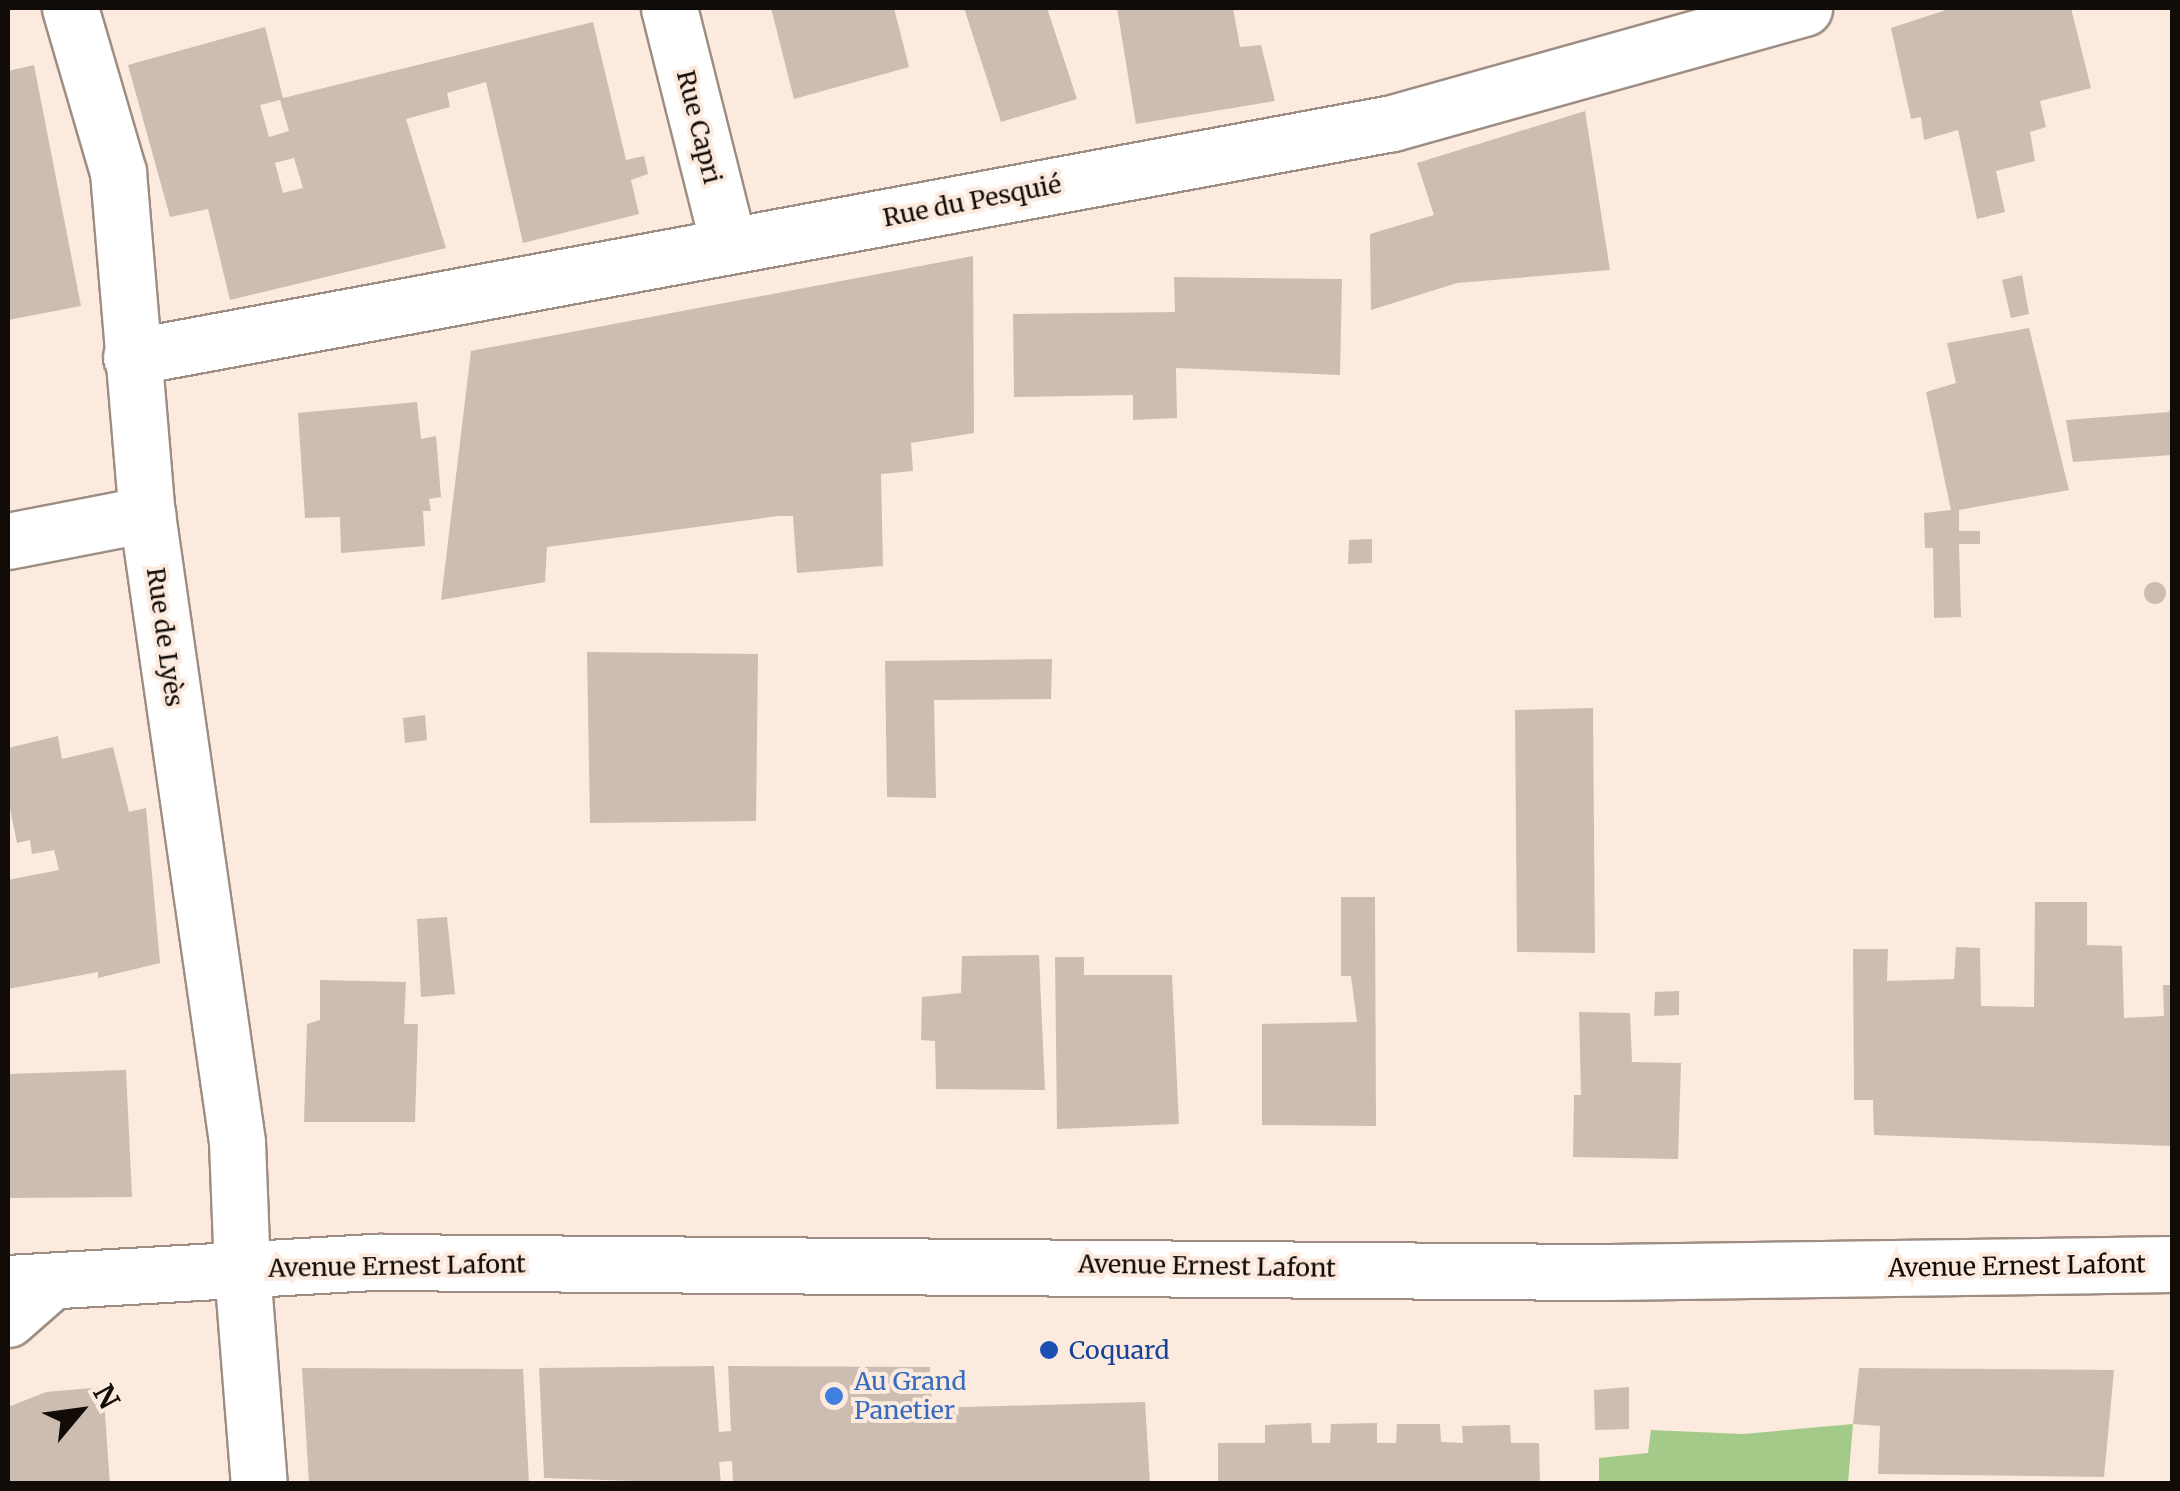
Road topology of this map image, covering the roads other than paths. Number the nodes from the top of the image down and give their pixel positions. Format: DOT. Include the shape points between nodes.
graph roads {
  1 [pos="70,8"];
  2 [pos="669,8"];
  3 [pos="1804,8"];
  4 [pos="729,246"];
  5 [pos="131,357"];
  6 [pos="147,514"];
  7 [pos="8,541"];
  8 [pos="2172,1264"];
  9 [pos="242,1270"];
  10 [pos="28,1283"];
  11 [pos="8,1319"];
  12 [pos="260,1484"];
  1 -- 5 [label="street, Rue de Lyès" via="118,172"];
  2 -- 4 [label="street, Rue Capri"];
  3 -- 4 [label="street, Rue du Pesquié" via="1392,123"];
  4 -- 5 [label="street, Rue du Pesquié"];
  5 -- 6 [label="street, Rue de Lyès"];
  6 -- 7 [label="street"];
  6 -- 9 [label="street, Rue de Lyès" via="236,1142"];
  8 -- 9 [label="street, Avenue Ernest Lafont" via="1608,1272 397,1262"];
  9 -- 10 [label="street, Avenue Ernest Lafont"];
  9 -- 12 [label="street, Rue de Lyès"];
  10 -- 11 [label="street"];
}
